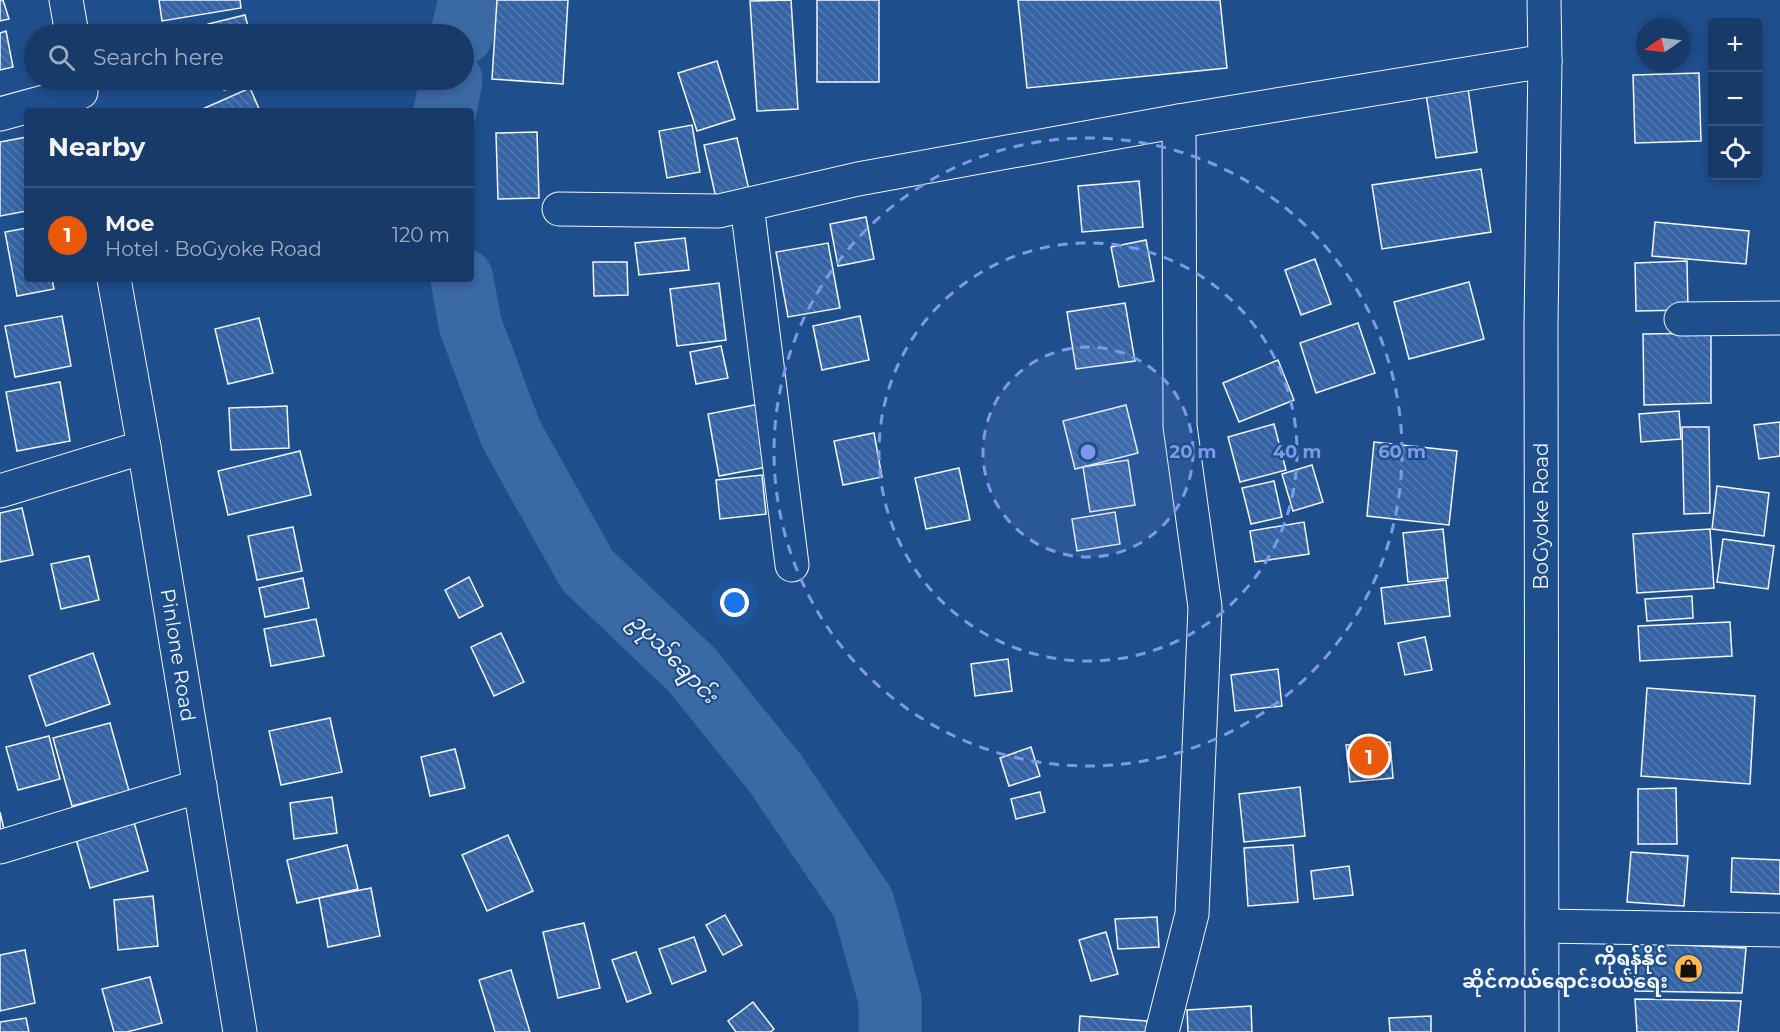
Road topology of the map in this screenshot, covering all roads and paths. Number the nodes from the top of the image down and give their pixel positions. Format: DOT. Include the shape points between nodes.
graph roads {
  1 [pos="66,0"];
  2 [pos="1544,0"];
  3 [pos="70,24"];
  4 [pos="1545,61"];
  5 [pos="82,94"];
  6 [pos="24,108"];
  7 [pos="25,108"];
  8 [pos="0,114"];
  9 [pos="1179,121"];
  10 [pos="747,205"];
  11 [pos="559,209"];
  12 [pos="115,282"];
  13 [pos="1780,318"];
  14 [pos="1681,319"];
  15 [pos="144,447"];
  16 [pos="0,491"];
  17 [pos="792,565"];
  18 [pos="200,786"];
  19 [pos="0,847"];
  20 [pos="1542,926"];
  21 [pos="1780,930"];
  22 [pos="240,1032"];
  23 [pos="1162,1032"];
  24 [pos="1542,1032"];
  1 -- 3 [label="main road"];
  2 -- 4 [label="main road, BoGyoke Road"];
  4 -- 9 [label="main road"];
  4 -- 20 [label="main road, BoGyoke Road" via="1541,324"];
  5 -- 7 [label="main road"];
  6 -- 8 [label="main road"];
  9 -- 10 [label="main road" via="858,179"];
  9 -- 23 [label="main road" via="1180,426 1205,607 1192,914"];
  10 -- 11 [label="main road" via="719,211"];
  10 -- 17 [label="main road"];
  12 -- 15 [label="main road, Pinlone Road"];
  13 -- 14 [label="main road"];
  15 -- 16 [label="main road"];
  15 -- 18 [label="main road, Pinlone Road"];
  18 -- 19 [label="main road"];
  18 -- 22 [label="main road, Pinlone Road"];
  20 -- 21 [label="main road"];
  20 -- 24 [label="main road, BoGyoke Road"];
}
